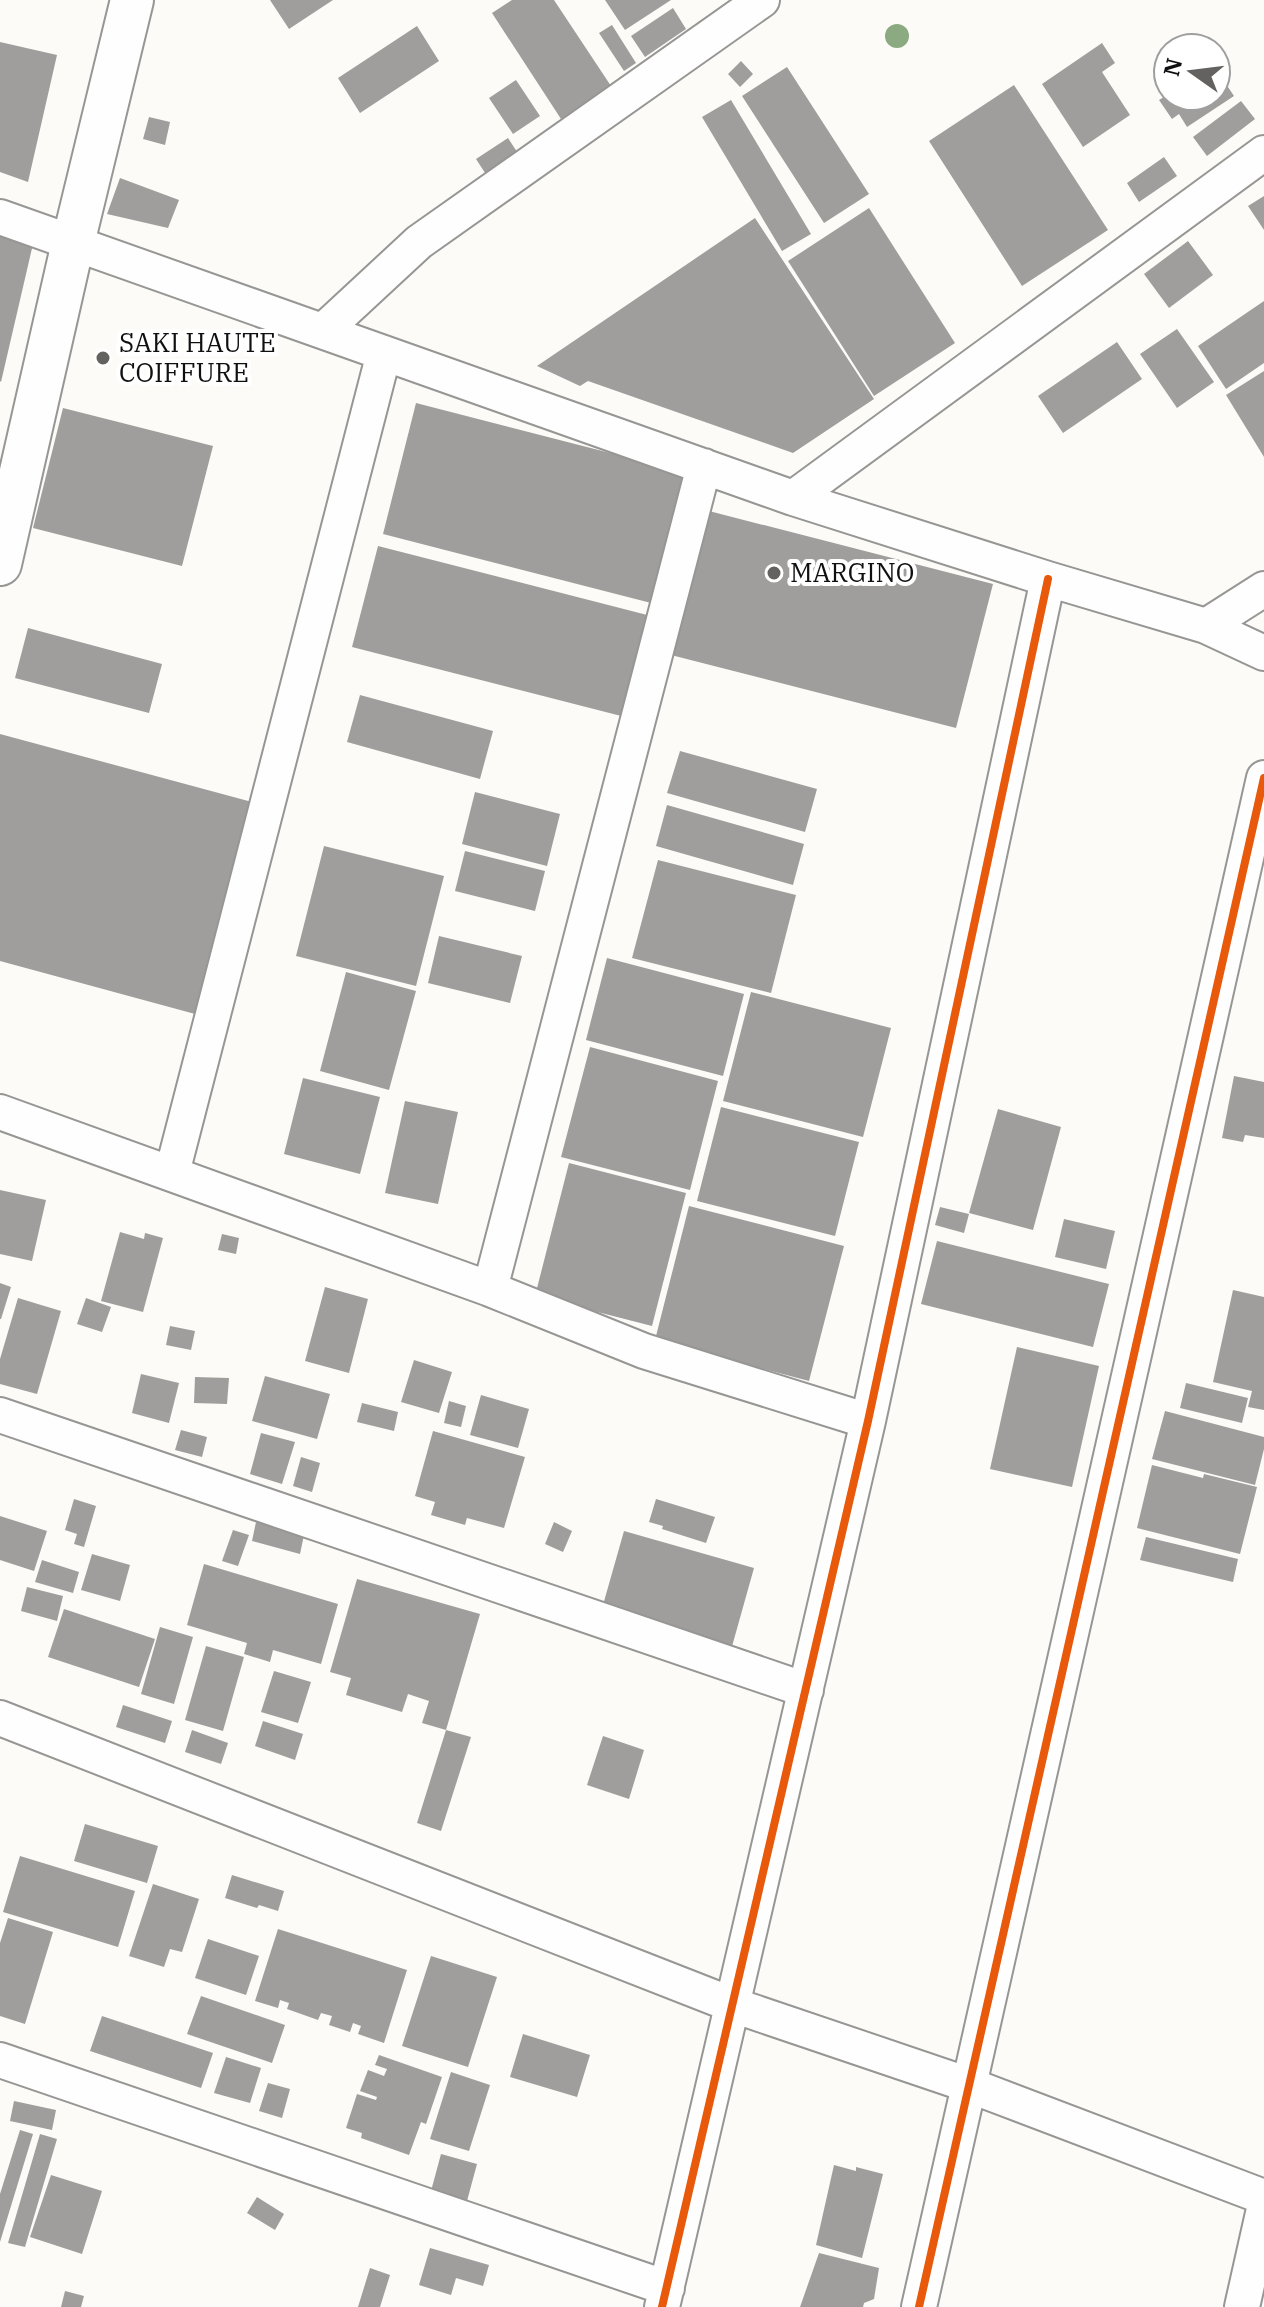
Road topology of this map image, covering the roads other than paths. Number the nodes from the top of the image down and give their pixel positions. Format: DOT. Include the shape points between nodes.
graph roads {
  1 [pos="132,0"];
  2 [pos="762,0"];
  3 [pos="1264,153"];
  4 [pos="0,217"];
  5 [pos="73,243"];
  6 [pos="323,331"];
  7 [pos="384,353"];
  8 [pos="704,466"];
  9 [pos="793,498"];
  10 [pos="0,564"];
  11 [pos="1048,579"];
  12 [pos="1264,589"];
  13 [pos="1206,626"];
  14 [pos="1264,653"];
  15 [pos="1264,778"];
  16 [pos="0,1112"];
  17 [pos="172,1173"];
  18 [pos="490,1289"];
  19 [pos="0,1415"];
  20 [pos="868,1421"];
  21 [pos="806,1690"];
  22 [pos="0,1718"];
  23 [pos="733,2005"];
  24 [pos="0,2060"];
  25 [pos="969,2085"];
  26 [pos="1264,2197"];
  27 [pos="1264,2209"];
  28 [pos="665,2298"];
  29 [pos="919,2307"];
  30 [pos="1242,2307"];
  1 -- 5 [label="street"];
  2 -- 6 [label="street" via="419,242"];
  3 -- 9 [label="street"];
  4 -- 5 [label="street"];
  5 -- 6 [label="street"];
  5 -- 10 [label="street"];
  6 -- 7 [label="street"];
  7 -- 8 [label="street"];
  7 -- 17 [label="street"];
  8 -- 9 [label="street"];
  8 -- 18 [label="street"];
  9 -- 11 [label="street"];
  11 -- 13 [label="street"];
  11 -- 20 [label="street"];
  12 -- 13 [label="street"];
  13 -- 14 [label="street"];
  15 -- 25 [label="street"];
  16 -- 17 [label="street"];
  17 -- 18 [label="street"];
  18 -- 20 [label="street" via="644,1351"];
  19 -- 21 [label="street"];
  20 -- 21 [label="street"];
  21 -- 23 [label="street"];
  22 -- 23 [label="street"];
  23 -- 25 [label="street"];
  23 -- 28 [label="street"];
  24 -- 28 [label="street"];
  25 -- 26 [label="street"];
  25 -- 29 [label="street"];
  27 -- 30 [label="street"];
}
